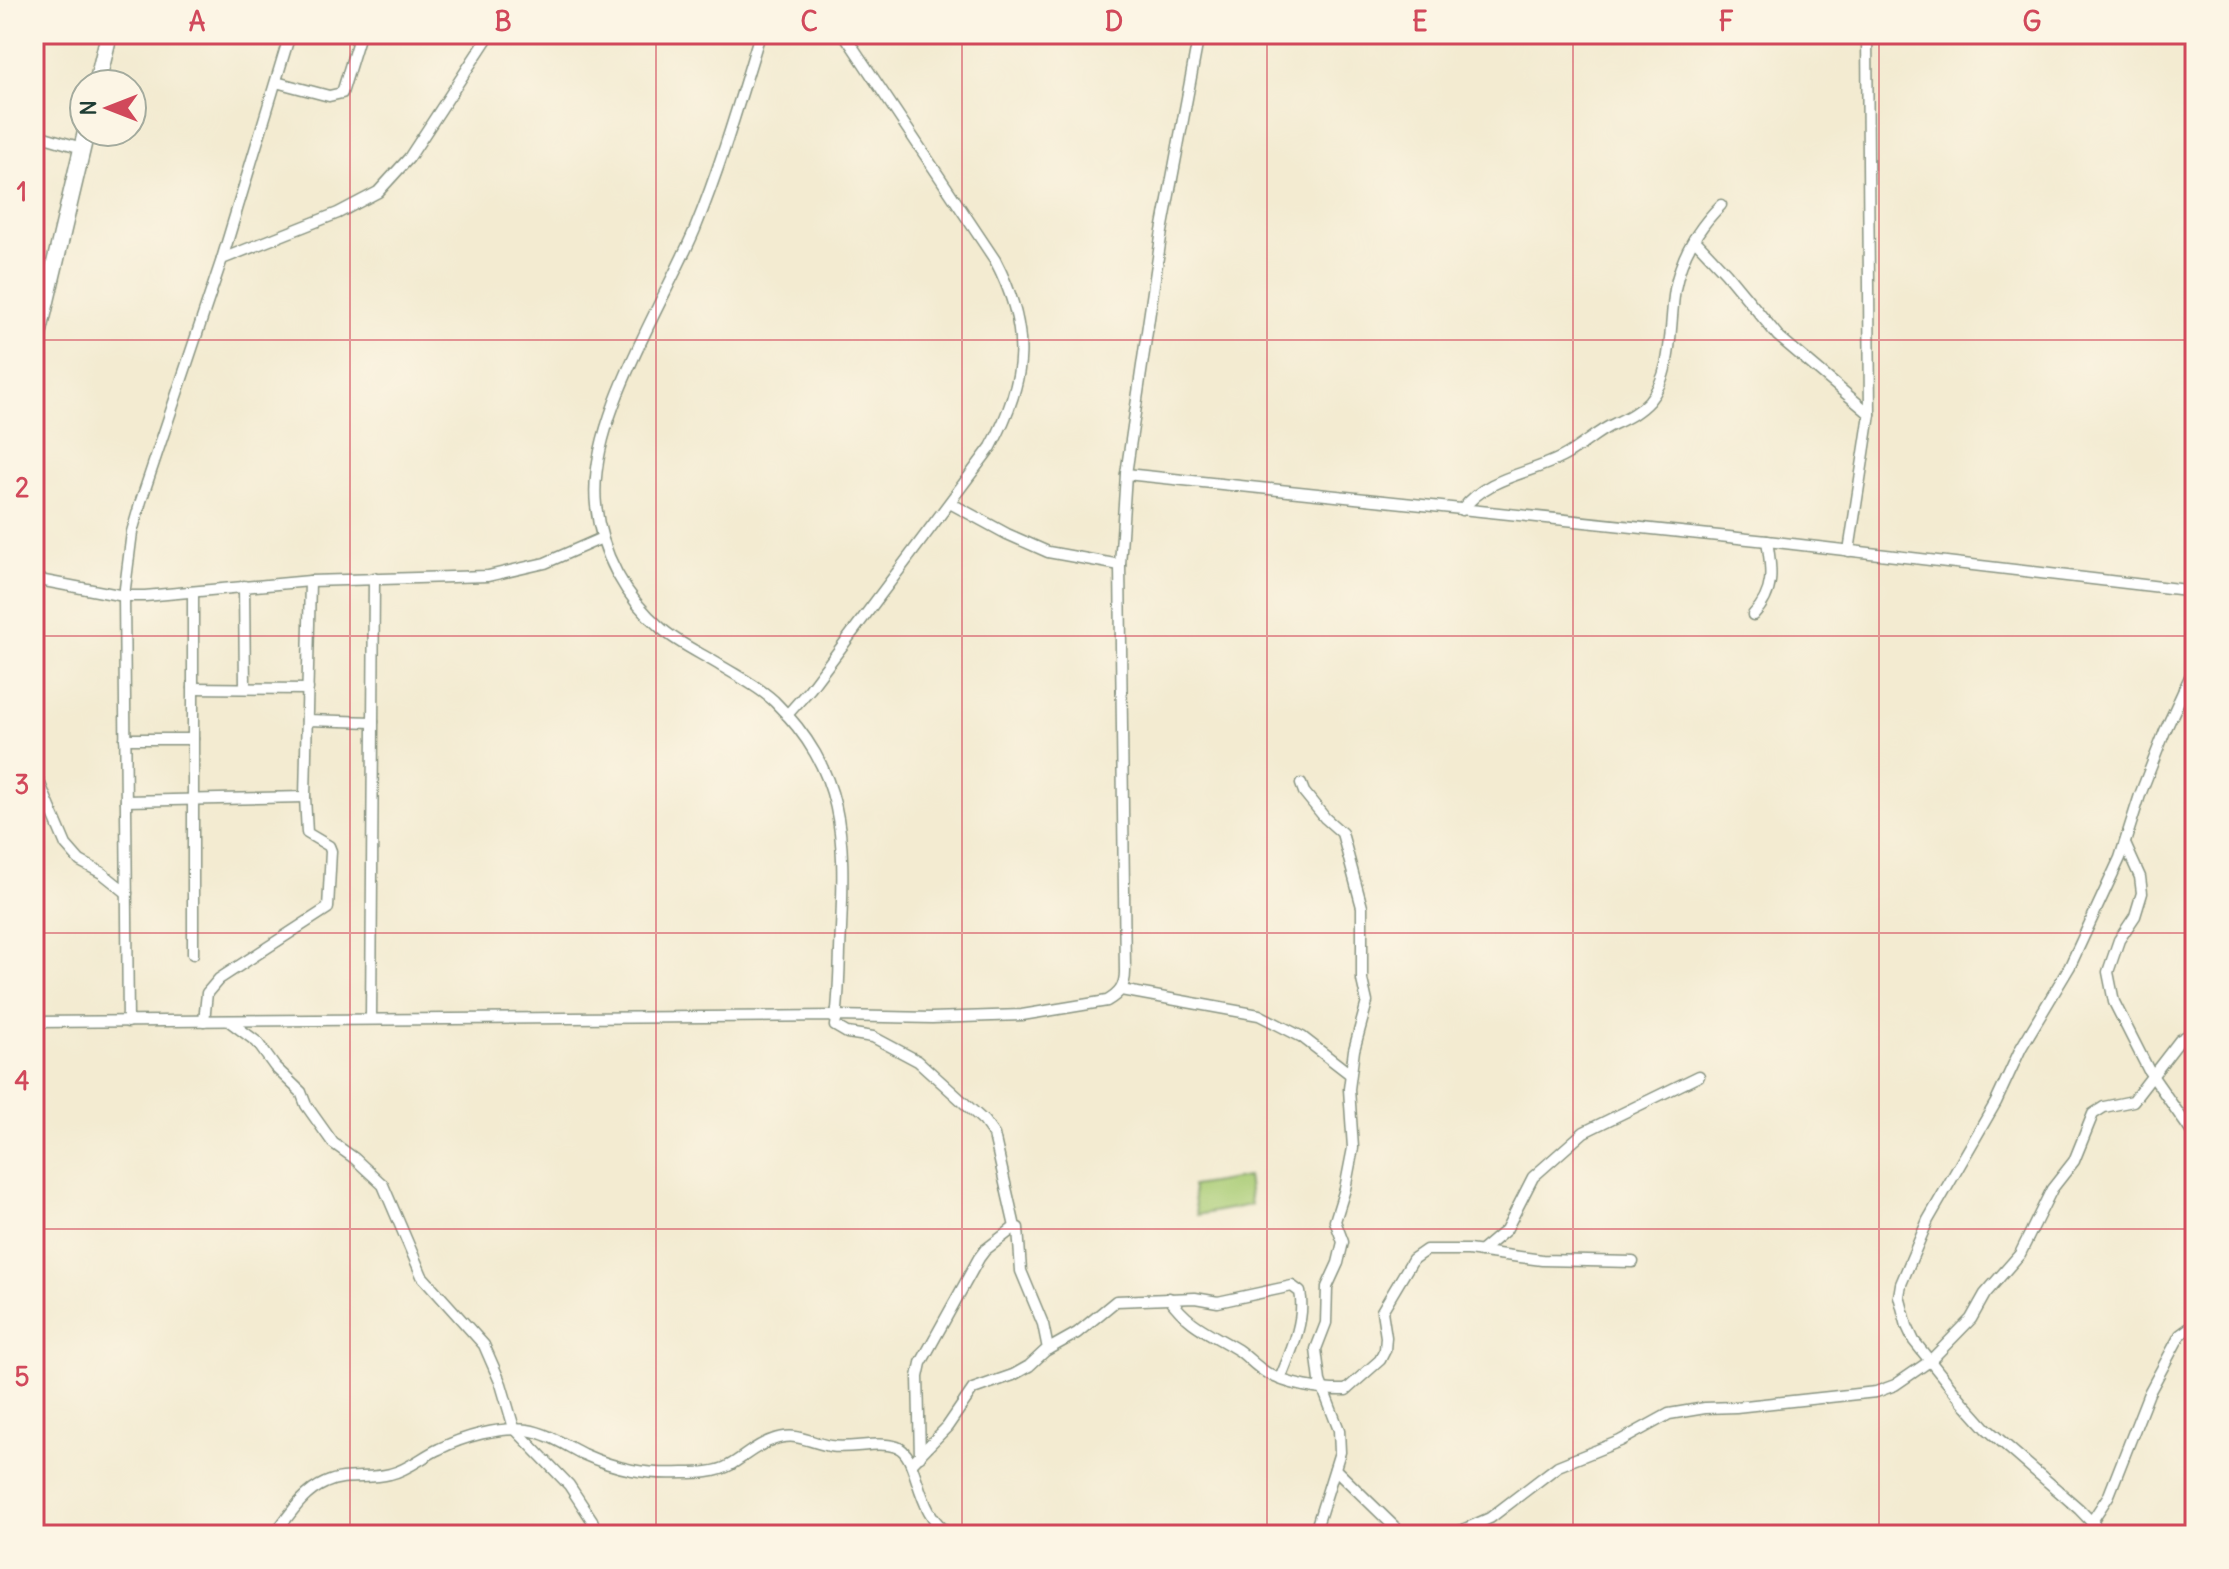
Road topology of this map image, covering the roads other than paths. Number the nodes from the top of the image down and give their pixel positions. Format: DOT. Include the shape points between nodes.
graph roads {
  1 [pos="109,34"];
  2 [pos="290,34"];
  3 [pos="360,34"];
  4 [pos="490,34"];
  5 [pos="760,34"];
  6 [pos="844,34"];
  7 [pos="1199,34"];
  8 [pos="1867,34"];
  9 [pos="101,68"];
  10 [pos="276,82"];
  11 [pos="34,134"];
  12 [pos="68,138"];
  13 [pos="82,148"];
  14 [pos="1721,205"];
  15 [pos="1694,239"];
  16 [pos="222,259"];
  17 [pos="34,352"];
  18 [pos="1870,414"];
  19 [pos="1126,474"];
  20 [pos="950,503"];
  21 [pos="1462,510"];
  22 [pos="602,538"];
  23 [pos="1767,541"];
  24 [pos="1849,551"];
  25 [pos="1120,565"];
  26 [pos="374,578"];
  27 [pos="34,579"];
  28 [pos="310,581"];
  29 [pos="244,586"];
  30 [pos="2195,591"];
  31 [pos="193,592"];
  32 [pos="124,596"];
  33 [pos="1753,615"];
  34 [pos="2195,666"];
  35 [pos="193,688"];
  36 [pos="245,688"];
  37 [pos="308,689"];
  38 [pos="2184,689"];
  39 [pos="2195,710"];
  40 [pos="787,715"];
  41 [pos="307,720"];
  42 [pos="373,722"];
  43 [pos="125,739"];
  44 [pos="193,739"];
  45 [pos="34,770"];
  46 [pos="1301,784"];
  47 [pos="305,797"];
  48 [pos="194,800"];
  49 [pos="126,801"];
  50 [pos="2125,844"];
  51 [pos="127,893"];
  52 [pos="193,954"];
  53 [pos="1121,990"];
  54 [pos="837,1016"];
  55 [pos="371,1019"];
  56 [pos="204,1021"];
  57 [pos="229,1021"];
  58 [pos="34,1022"];
  59 [pos="128,1022"];
  60 [pos="2195,1031"];
  61 [pos="1350,1074"];
  62 [pos="1699,1076"];
  63 [pos="2152,1076"];
  64 [pos="2195,1137"];
  65 [pos="1015,1227"];
  66 [pos="1480,1252"];
  67 [pos="1633,1262"];
  68 [pos="1169,1298"];
  69 [pos="2195,1324"];
  70 [pos="1048,1349"];
  71 [pos="1930,1361"];
  72 [pos="1280,1379"];
  73 [pos="1323,1387"];
  74 [pos="514,1428"];
  75 [pos="916,1459"];
  76 [pos="1335,1469"];
  77 [pos="2092,1521"];
  78 [pos="274,1535"];
  79 [pos="597,1535"];
  80 [pos="953,1535"];
  81 [pos="1314,1535"];
  82 [pos="1403,1535"];
  83 [pos="1451,1535"];
  84 [pos="2104,1535"];
  1 -- 9 [label="main road"];
  2 -- 10 [label="street"];
  3 -- 10 [label="street" via="342,93 329,96"];
  4 -- 16 [label="street" via="409,158 378,192"];
  5 -- 22 [label="street" via="704,206 604,432 596,503"];
  6 -- 20 [label="street" via="995,260 1018,318 1019,382 1006,419"];
  7 -- 19 [label="street" via="1161,237"];
  8 -- 18 [label="street"];
  10 -- 16 [label="street"];
  11 -- 12 [label="street"];
  13 -- 17 [label="main road"];
  14 -- 15 [label="street"];
  15 -- 18 [label="street" via="1778,336"];
  15 -- 21 [label="street" via="1675,287 1664,374 1648,402 1561,457 1487,486"];
  16 -- 32 [label="street" via="141,501"];
  18 -- 24 [label="street"];
  19 -- 21 [label="street"];
  19 -- 25 [label="street"];
  20 -- 25 [label="street" via="1048,552"];
  20 -- 40 [label="street"];
  21 -- 23 [label="street"];
  22 -- 26 [label="street" via="545,563 503,573"];
  22 -- 40 [label="street" via="637,605 664,631 753,685"];
  23 -- 24 [label="street"];
  23 -- 33 [label="street" via="1770,590"];
  24 -- 30 [label="street"];
  25 -- 53 [label="street" via="1125,972"];
  26 -- 28 [label="street"];
  26 -- 42 [label="street"];
  27 -- 32 [label="street"];
  28 -- 29 [label="street"];
  28 -- 37 [label="street"];
  29 -- 31 [label="street"];
  29 -- 36 [label="street"];
  31 -- 32 [label="street"];
  31 -- 35 [label="street"];
  32 -- 43 [label="street"];
  34 -- 38 [label="street"];
  35 -- 36 [label="street"];
  35 -- 44 [label="street"];
  36 -- 37 [label="street"];
  37 -- 41 [label="street"];
  38 -- 39 [label="street"];
  38 -- 50 [label="street"];
  40 -- 54 [label="street" via="822,767 841,827"];
  41 -- 42 [label="street"];
  41 -- 47 [label="street"];
  42 -- 55 [label="street"];
  43 -- 44 [label="street"];
  43 -- 49 [label="street"];
  44 -- 48 [label="street"];
  45 -- 51 [label="street" via="66,845"];
  46 -- 61 [label="street" via="1345,838 1362,907 1367,1002"];
  47 -- 48 [label="street"];
  47 -- 56 [label="street" via="307,833 331,851 328,908 219,979 207,993"];
  48 -- 49 [label="street"];
  48 -- 52 [label="street"];
  49 -- 51 [label="street"];
  50 -- 63 [label="street" via="2142,893 2108,972 2114,1002"];
  50 -- 71 [label="street" via="2070,966 1928,1220 1901,1284 1907,1326"];
  51 -- 59 [label="street"];
  53 -- 54 [label="street" via="1107,1001 1022,1015"];
  53 -- 61 [label="street" via="1259,1015 1302,1037"];
  54 -- 55 [label="street"];
  54 -- 65 [label="street" via="835,1026 847,1033 873,1037 918,1061 984,1121 994,1135"];
  55 -- 57 [label="street"];
  56 -- 57 [label="street"];
  56 -- 59 [label="street"];
  57 -- 74 [label="street" via="257,1042 301,1092 333,1143 383,1185 422,1276 484,1345"];
  58 -- 59 [label="street"];
  60 -- 63 [label="street" via="2180,1040"];
  61 -- 73 [label="street" via="1353,1148 1335,1225 1343,1242 1327,1287 1326,1323 1316,1349"];
  62 -- 66 [label="street" via="1574,1140 1533,1177 1506,1230"];
  63 -- 64 [label="street"];
  63 -- 71 [label="street" via="2133,1101 2093,1114 2074,1161 2052,1189 2020,1254 1971,1319"];
  65 -- 70 [label="street" via="1021,1271"];
  65 -- 75 [label="street" via="979,1258 921,1363"];
  66 -- 67 [label="street"];
  66 -- 73 [label="street" via="1439,1248 1419,1253 1382,1311 1386,1337 1380,1360 1346,1390"];
  68 -- 70 [label="street" via="1116,1301"];
  68 -- 72 [label="street" via="1198,1329"];
  68 -- 72 [label="street" via="1218,1302 1286,1285 1297,1289 1298,1323"];
  69 -- 77 [label="street" via="2180,1335 2149,1393 2109,1495"];
  70 -- 75 [label="street" via="1013,1375 973,1389"];
  71 -- 77 [label="street" via="1986,1428"];
  71 -- 83 [label="street" via="1876,1392 1669,1414 1558,1466 1490,1518"];
  72 -- 73 [label="street"];
  73 -- 76 [label="street" via="1339,1430"];
  74 -- 75 [label="street" via="537,1432 639,1473 719,1470 769,1441 796,1435 831,1447 894,1446"];
  74 -- 78 [label="street" via="440,1448 397,1472 324,1483 308,1493"];
  74 -- 79 [label="street" via="569,1485"];
  75 -- 80 [label="street" via="916,1484 925,1505"];
  76 -- 81 [label="street"];
  76 -- 82 [label="street"];
  77 -- 84 [label="street"];
}
